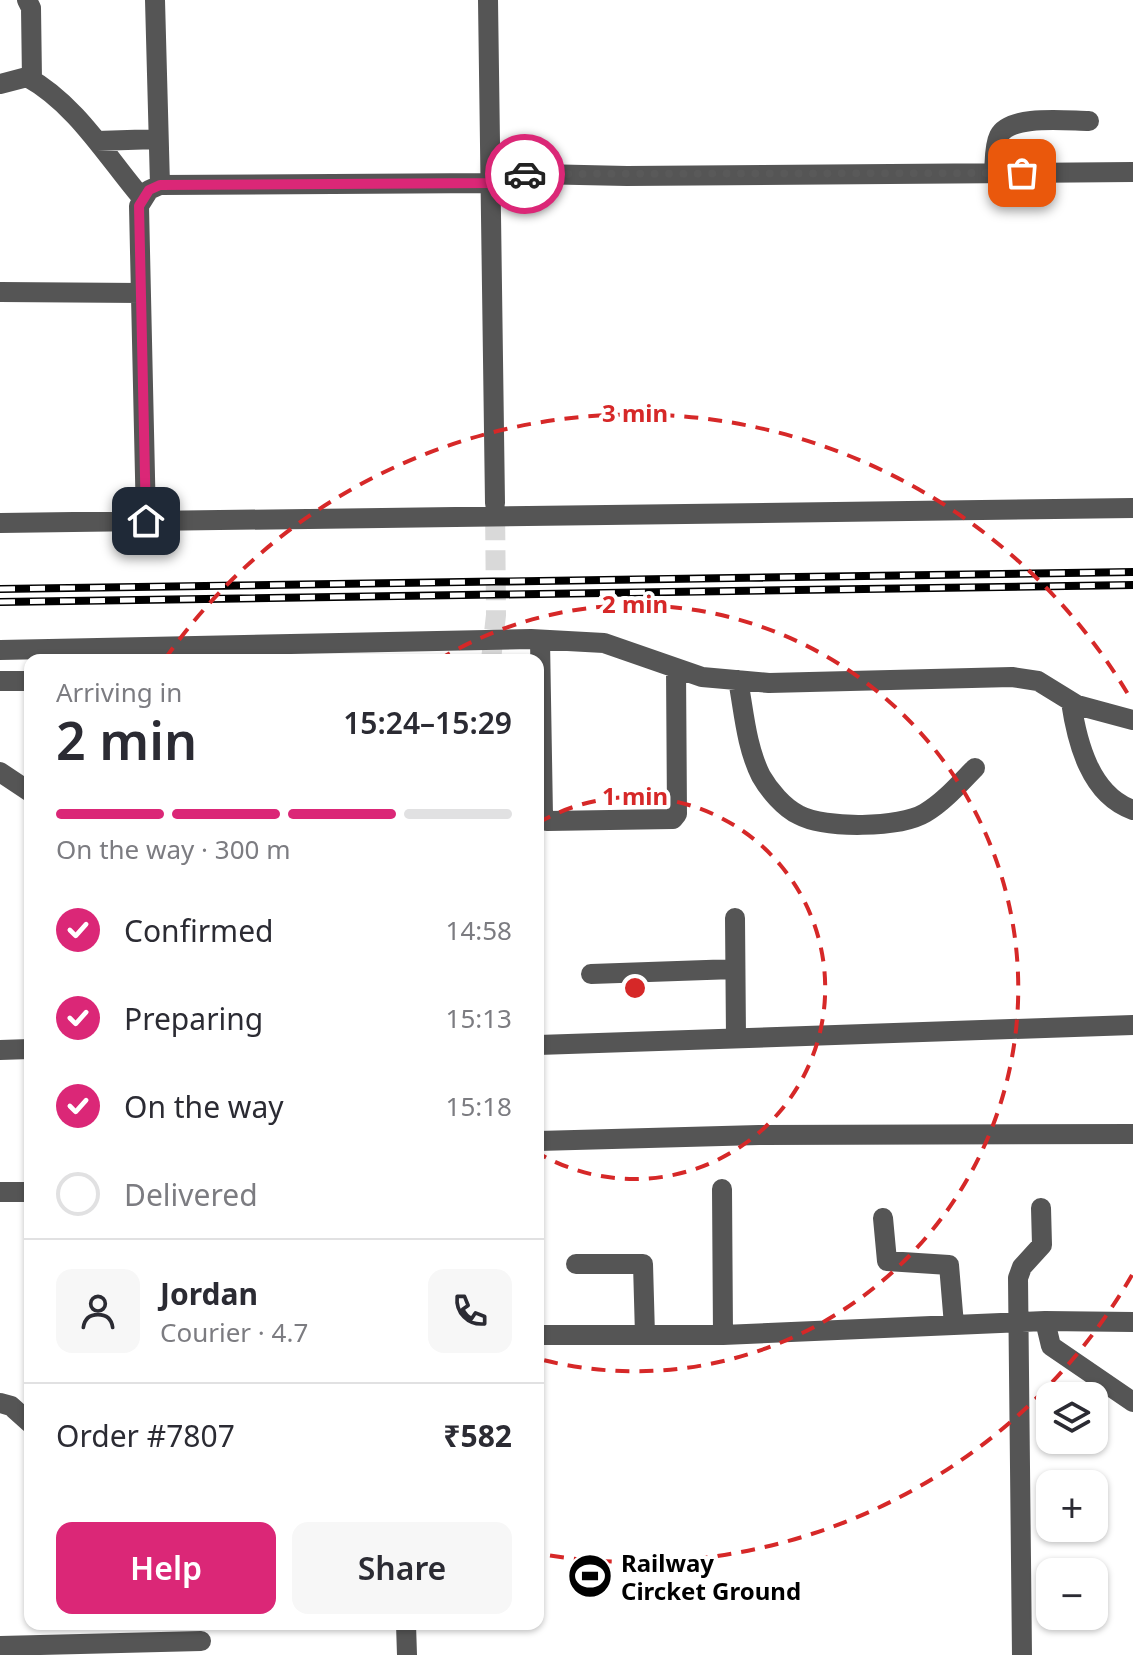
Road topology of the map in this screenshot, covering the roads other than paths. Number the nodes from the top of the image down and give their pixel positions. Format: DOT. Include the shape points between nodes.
graph roads {
  1 [pos="27,0"];
  2 [pos="155,0"];
  3 [pos="488,0"];
  4 [pos="32,80"];
  5 [pos="0,84"];
  6 [pos="1089,121"];
  7 [pos="158,139"];
  8 [pos="97,141"];
  9 [pos="1133,172"];
  10 [pos="994,173"];
  11 [pos="490,178"];
  12 [pos="160,185"];
  13 [pos="142,198"];
  14 [pos="0,292"];
  15 [pos="141,293"];
  16 [pos="495,503"];
  17 [pos="1133,508"];
  18 [pos="146,521"];
  19 [pos="0,523"];
  20 [pos="540,640"];
  21 [pos="0,650"];
  22 [pos="540,654"];
  23 [pos="676,668"];
  24 [pos="738,680"];
  25 [pos="0,681"];
  26 [pos="24,681"];
  27 [pos="1071,702"];
  28 [pos="1133,720"];
  29 [pos="975,768"];
  30 [pos="0,772"];
  31 [pos="24,788"];
  32 [pos="1133,810"];
  33 [pos="544,817"];
  34 [pos="735,918"];
  35 [pos="735,969"];
  36 [pos="591,974"];
  37 [pos="1133,1025"];
  38 [pos="736,1038"];
  39 [pos="544,1045"];
  40 [pos="24,1049"];
  41 [pos="0,1050"];
  42 [pos="1133,1134"];
  43 [pos="544,1141"];
  44 [pos="722,1189"];
  45 [pos="0,1192"];
  46 [pos="24,1192"];
  47 [pos="1041,1208"];
  48 [pos="883,1218"];
  49 [pos="576,1264"];
  50 [pos="1045,1321"];
  51 [pos="1133,1322"];
  52 [pos="1021,1324"];
  53 [pos="954,1325"];
  54 [pos="544,1335"];
  55 [pos="645,1335"];
  56 [pos="723,1335"];
  57 [pos="1133,1402"];
  58 [pos="0,1403"];
  59 [pos="24,1418"];
  60 [pos="406,1630"];
  61 [pos="201,1640"];
  62 [pos="0,1646"];
  63 [pos="407,1655"];
  64 [pos="1022,1655"];
  1 -- 4 [label="street"];
  2 -- 7 [label="street"];
  3 -- 11 [label="street"];
  4 -- 5 [label="street"];
  4 -- 8 [label="street" via="45,86"];
  6 -- 10 [label="street" via="1010,125 997,139"];
  7 -- 8 [label="street"];
  7 -- 12 [label="street"];
  8 -- 13 [label="street"];
  9 -- 10 [label="street"];
  10 -- 11 [label="street"];
  11 -- 12 [label="street"];
  11 -- 16 [label="street"];
  12 -- 13 [label="street"];
  13 -- 15 [label="street"];
  14 -- 15 [label="street"];
  15 -- 18 [label="street"];
  17 -- 18 [label="street"];
  18 -- 19 [label="street"];
  20 -- 21 [label="street"];
  20 -- 22 [label="street"];
  20 -- 23 [label="street" via="604,643"];
  23 -- 24 [label="street"];
  23 -- 33 [label="street" via="673,819"];
  24 -- 27 [label="street" via="1012,677 1038,681"];
  24 -- 29 [label="street" via="750,749 762,777 797,815 839,824 903,822 925,814"];
  25 -- 26 [label="street"];
  27 -- 28 [label="street"];
  27 -- 32 [label="street" via="1088,766 1103,789"];
  30 -- 31 [label="street"];
  34 -- 35 [label="street"];
  35 -- 36 [label="street"];
  35 -- 38 [label="street"];
  37 -- 38 [label="street"];
  38 -- 39 [label="street"];
  40 -- 41 [label="street"];
  42 -- 43 [label="street"];
  44 -- 56 [label="street"];
  45 -- 46 [label="street"];
  47 -- 52 [label="street" via="1042,1245 1018,1278"];
  48 -- 53 [label="street" via="887,1261 944,1263 951,1269"];
  49 -- 55 [label="street" via="643,1264"];
  50 -- 51 [label="street"];
  50 -- 52 [label="street"];
  50 -- 57 [label="street" via="1051,1346"];
  52 -- 53 [label="street"];
  52 -- 64 [label="street"];
  53 -- 56 [label="street"];
  54 -- 55 [label="street"];
  55 -- 56 [label="street"];
  58 -- 59 [label="street"];
  60 -- 63 [label="street"];
  61 -- 62 [label="street"];
}
